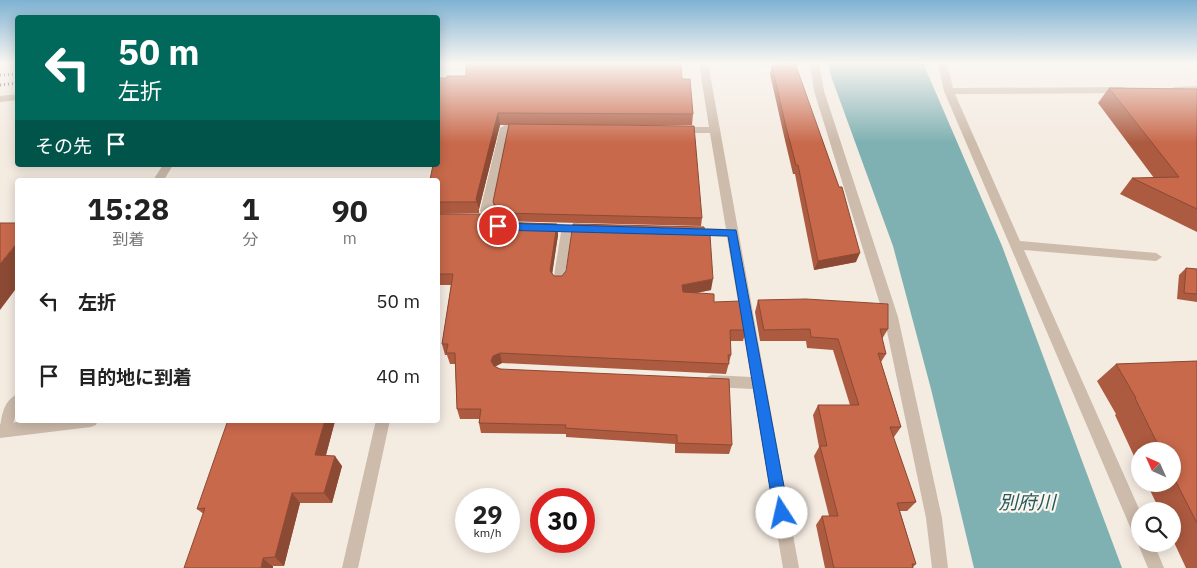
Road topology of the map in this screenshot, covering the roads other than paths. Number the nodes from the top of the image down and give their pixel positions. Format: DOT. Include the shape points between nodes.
graph roads {
  1 [pos="708,90"];
  2 [pos="819,90"];
  3 [pos="1136,90"];
  4 [pos="1166,90"];
  5 [pos="1181,90"];
  6 [pos="949,91"];
  7 [pos="15,97"];
  8 [pos="0,98"];
  9 [pos="534,128"];
  10 [pos="668,130"];
  11 [pos="715,130"];
  12 [pos="167,167"];
  13 [pos="159,178"];
  14 [pos="474,219"];
  15 [pos="492,219"];
  16 [pos="567,228"];
  17 [pos="596,229"];
  18 [pos="674,231"];
  19 [pos="732,233"];
  20 [pos="1016,245"];
  21 [pos="1156,257"];
  22 [pos="560,282"];
  23 [pos="700,380"];
  24 [pos="759,384"];
  25 [pos="15,405"];
  26 [pos="64,423"];
  27 [pos="382,423"];
  28 [pos="0,430"];
  29 [pos="1131,509"];
  30 [pos="1149,552"];
  31 [pos="350,568"];
  32 [pos="791,568"];
  33 [pos="940,568"];
  34 [pos="1156,568"];
  1 -- 11 [label="street"];
  2 -- 33 [label="street" via="891,317 934,518"];
  3 -- 6 [label="street"];
  4 -- 5 [label="street"];
  6 -- 20 [label="street"];
  7 -- 8 [label="street"];
  9 -- 15 [label="street" via="505,128 486,211"];
  10 -- 11 [label="street"];
  11 -- 19 [label="street"];
  12 -- 13 [label="street"];
  14 -- 15 [label="street"];
  15 -- 16 [label="street" via="498,226"];
  16 -- 17 [label="street"];
  16 -- 22 [label="street"];
  18 -- 19 [label="street"];
  19 -- 24 [label="street"];
  20 -- 21 [label="street"];
  20 -- 29 [label="street"];
  23 -- 24 [label="street"];
  24 -- 32 [label="street"];
  25 -- 28 [label="street"];
  26 -- 28 [label="street"];
  27 -- 31 [label="street"];
  30 -- 34 [label="street"];
}
